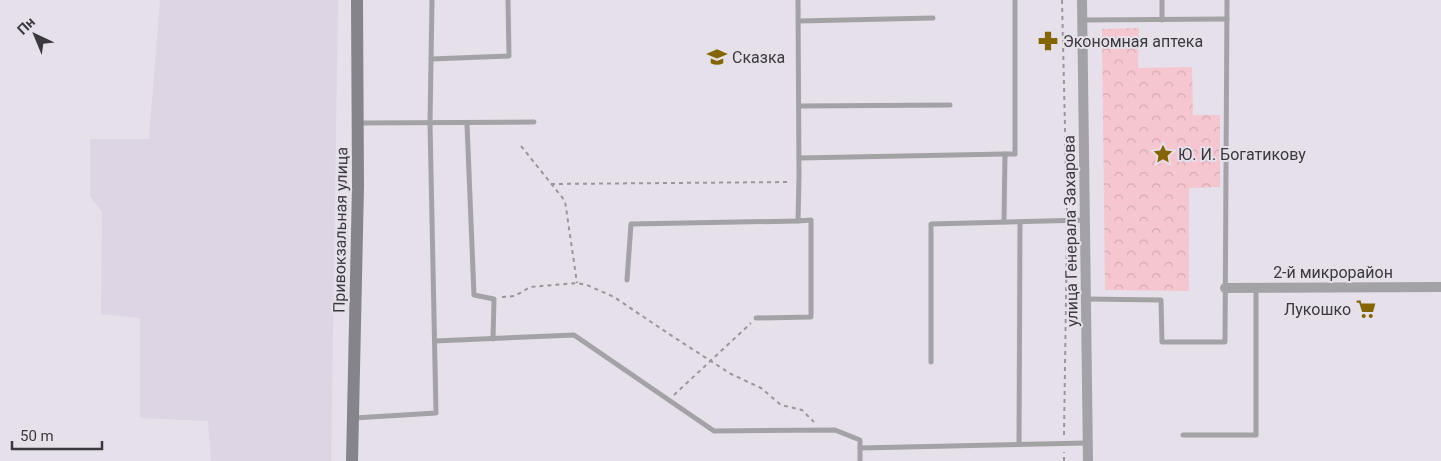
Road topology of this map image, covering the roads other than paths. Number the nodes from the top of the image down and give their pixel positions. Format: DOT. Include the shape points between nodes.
graph roads {
  1 [pos="357,0"];
  2 [pos="432,0"];
  3 [pos="508,0"];
  4 [pos="798,0"];
  5 [pos="1015,0"];
  6 [pos="1082,0"];
  7 [pos="1162,0"];
  8 [pos="1227,0"];
  9 [pos="933,18"];
  10 [pos="1227,19"];
  11 [pos="1082,20"];
  12 [pos="1162,20"];
  13 [pos="798,21"];
  14 [pos="431,59"];
  15 [pos="950,105"];
  16 [pos="799,106"];
  17 [pos="534,122"];
  18 [pos="430,123"];
  19 [pos="358,124"];
  20 [pos="467,124"];
  21 [pos="1005,154"];
  22 [pos="799,158"];
  23 [pos="1085,220"];
  24 [pos="798,221"];
  25 [pos="1004,222"];
  26 [pos="1020,222"];
  27 [pos="628,280"];
  28 [pos="1225,288"];
  29 [pos="1256,288"];
  30 [pos="1441,288"];
  31 [pos="1086,298"];
  32 [pos="756,318"];
  33 [pos="492,339"];
  34 [pos="435,341"];
  35 [pos="931,362"];
  36 [pos="354,418"];
  37 [pos="1183,435"];
  38 [pos="1088,443"];
  39 [pos="1018,444"];
  40 [pos="860,448"];
  41 [pos="352,461"];
  42 [pos="860,461"];
  43 [pos="1088,461"];
  1 -- 19 [label="main road, Привокзальная улица"];
  2 -- 14 [label="lane"];
  3 -- 14 [label="lane" via="509,56"];
  4 -- 13 [label="lane"];
  5 -- 21 [label="lane" via="1015,154"];
  6 -- 11 [label="street, улица Генерала Захарова"];
  7 -- 12 [label="lane"];
  8 -- 10 [label="lane"];
  9 -- 13 [label="lane"];
  10 -- 12 [label="lane"];
  10 -- 28 [label="lane"];
  11 -- 12 [label="lane"];
  11 -- 23 [label="street, улица Генерала Захарова"];
  13 -- 16 [label="lane"];
  14 -- 18 [label="lane"];
  15 -- 16 [label="lane"];
  16 -- 22 [label="lane"];
  17 -- 20 [label="lane"];
  18 -- 19 [label="lane"];
  18 -- 20 [label="lane"];
  18 -- 34 [label="lane"];
  19 -- 36 [label="main road, Привокзальная улица"];
  20 -- 33 [label="lane" via="474,295 494,299"];
  21 -- 22 [label="lane"];
  21 -- 25 [label="lane"];
  22 -- 24 [label="lane"];
  23 -- 26 [label="lane"];
  23 -- 31 [label="street, улица Генерала Захарова"];
  24 -- 27 [label="lane" via="631,224"];
  24 -- 32 [label="lane" via="811,220 811,317"];
  25 -- 26 [label="lane"];
  25 -- 35 [label="lane" via="931,224"];
  26 -- 39 [label="lane"];
  28 -- 29 [label="street, 2-й микрорайон"];
  28 -- 31 [label="lane" via="1225,342 1162,342 1161,300"];
  29 -- 30 [label="street, 2-й микрорайон"];
  29 -- 37 [label="lane" via="1256,435"];
  31 -- 38 [label="street, улица Генерала Захарова"];
  33 -- 34 [label="lane"];
  33 -- 40 [label="lane" via="574,335 714,431 835,430 860,440"];
  34 -- 36 [label="lane" via="436,413"];
  36 -- 41 [label="main road, Привокзальная улица"];
  38 -- 39 [label="lane"];
  38 -- 43 [label="street, улица Генерала Захарова"];
  39 -- 40 [label="lane"];
  40 -- 42 [label="lane"];
}
